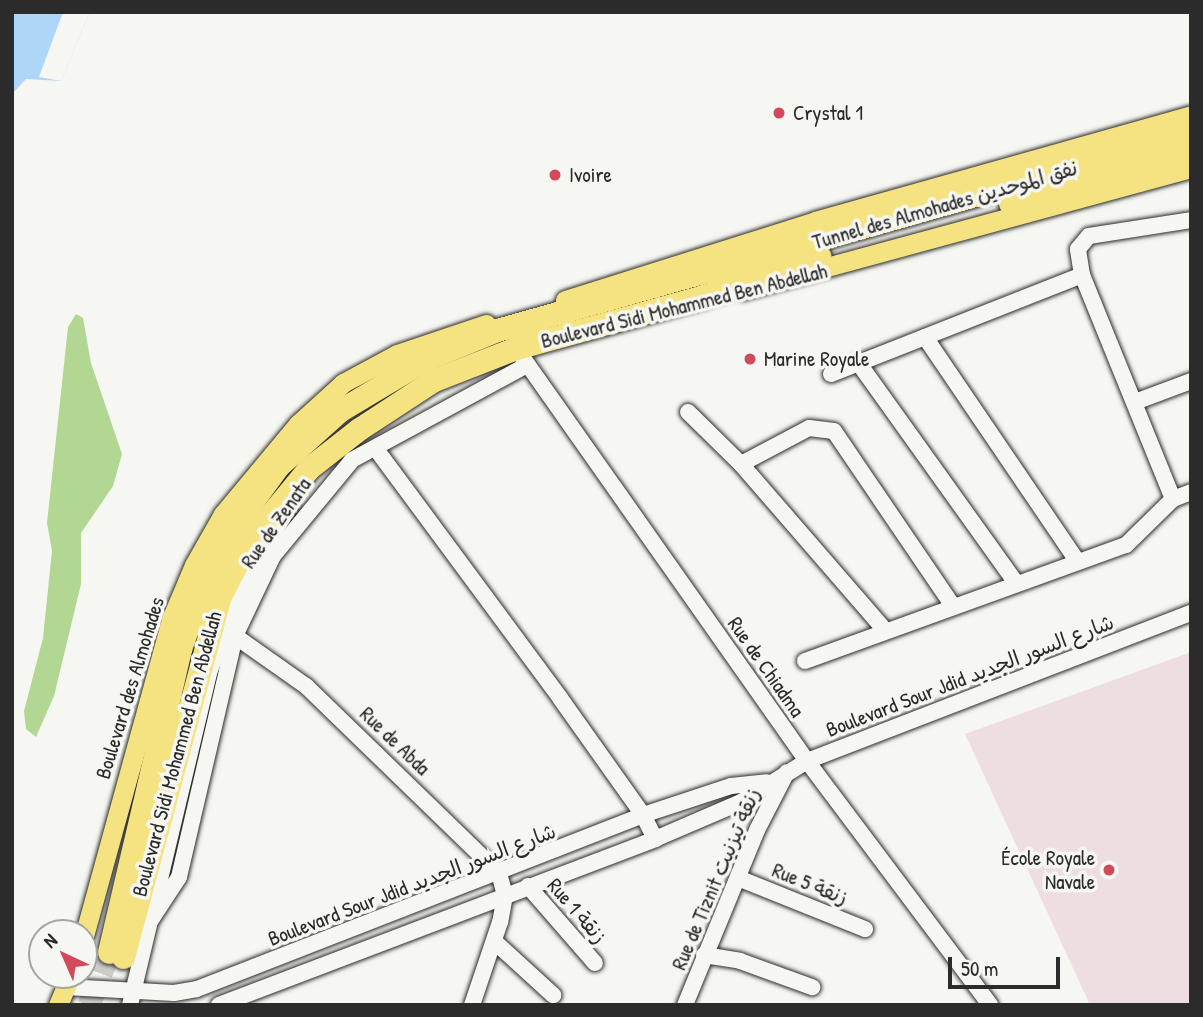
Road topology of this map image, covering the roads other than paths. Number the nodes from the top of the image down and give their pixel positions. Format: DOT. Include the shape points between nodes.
graph roads {
  1 [pos="1191,115"];
  2 [pos="1191,134"];
  3 [pos="1191,152"];
  4 [pos="1191,167"];
  5 [pos="1191,220"];
  6 [pos="698,274"];
  7 [pos="1082,275"];
  8 [pos="704,296"];
  9 [pos="925,337"];
  10 [pos="522,356"];
  11 [pos="860,365"];
  12 [pos="831,374"];
  13 [pos="1191,382"];
  14 [pos="1135,402"];
  15 [pos="688,412"];
  16 [pos="359,429"];
  17 [pos="376,449"];
  18 [pos="741,464"];
  19 [pos="258,471"];
  20 [pos="1191,492"];
  21 [pos="1173,499"];
  22 [pos="251,501"];
  23 [pos="1078,562"];
  24 [pos="1017,584"];
  25 [pos="953,606"];
  26 [pos="1191,613"];
  27 [pos="884,629"];
  28 [pos="235,636"];
  29 [pos="804,661"];
  30 [pos="807,761"];
  31 [pos="787,772"];
  32 [pos="767,782"];
  33 [pos="643,815"];
  34 [pos="655,839"];
  35 [pos="499,873"];
  36 [pos="738,878"];
  37 [pos="528,886"];
  38 [pos="505,895"];
  39 [pos="89,919"];
  40 [pos="151,920"];
  41 [pos="866,929"];
  42 [pos="495,942"];
  43 [pos="704,955"];
  44 [pos="595,963"];
  45 [pos="249,971"];
  46 [pos="812,987"];
  47 [pos="65,989"];
  48 [pos="553,995"];
  49 [pos="132,998"];
  50 [pos="255,999"];
  51 [pos="219,1005"];
  52 [pos="472,1005"];
  53 [pos="685,1005"];
  54 [pos="990,1005"];
  1 -- 19 [label="main road, Boulevard Sidi Mohammed Ben Abdellah" via="815,221 397,354 369,367 320,402"];
  2 -- 6 [label="highway, Tunnel des Almohades نفق الموحدين"];
  3 -- 8 [label="highway, Tunnel des Almohades نفق الموحدين" via="818,256"];
  4 -- 8 [label="main road, Boulevard Sidi Mohammed Ben Abdellah" via="770,286"];
  5 -- 7 [label="street" via="1089,236 1077,249"];
  6 -- 22 [label="highway, Boulevard Sidi Mohammed Ben Abdellah" via="497,330 426,359 339,411 278,466"];
  7 -- 9 [label="street"];
  7 -- 14 [label="street"];
  8 -- 10 [label="highway, Boulevard Sidi Mohammed Ben Abdellah"];
  9 -- 11 [label="street"];
  9 -- 23 [label="street"];
  10 -- 16 [label="highway, Boulevard Sidi Mohammed Ben Abdellah" via="434,380"];
  10 -- 17 [label="street, Rue de Zenata"];
  10 -- 30 [label="street, Rue de Chiadma"];
  11 -- 12 [label="street"];
  11 -- 24 [label="street"];
  13 -- 14 [label="street"];
  14 -- 21 [label="street"];
  15 -- 18 [label="street"];
  16 -- 22 [label="highway, Boulevard Sidi Mohammed Ben Abdellah" via="286,491 248,542 219,598 116,955 180,649 212,567"];
  16 -- 40 [label="street" via="294,499 244,581 211,670"];
  17 -- 28 [label="street, Rue de Zenata" via="352,460 292,530 253,592"];
  17 -- 33 [label="street"];
  18 -- 25 [label="street" via="808,428 834,431"];
  18 -- 27 [label="street"];
  19 -- 22 [label="highway"];
  19 -- 39 [label="main road, Boulevard des Almohades" via="209,537 172,617"];
  20 -- 21 [label="street"];
  21 -- 23 [label="street" via="1139,537"];
  23 -- 24 [label="street"];
  24 -- 25 [label="street"];
  25 -- 27 [label="street"];
  26 -- 30 [label="street, Boulevard Sour Jdid شارع السور الجديد"];
  27 -- 29 [label="street"];
  28 -- 35 [label="street, Rue de Abda" via="306,686"];
  28 -- 40 [label="street, Rue de Zenata" via="179,877"];
  30 -- 31 [label="street, Boulevard Sour Jdid شارع السور الجديد"];
  30 -- 54 [label="street, Rue de Chiadma"];
  31 -- 32 [label="street, Boulevard Sour Jdid شارع السور الجديد"];
  31 -- 36 [label="street, Rue de Tiznit زنقة تيزنيت"];
  32 -- 33 [label="street, Boulevard Sour Jdid شارع السور الجديد" via="731,786"];
  32 -- 34 [label="street, Boulevard Sour Jdid شارع السور الجديد" via="741,802"];
  33 -- 34 [label="street"];
  33 -- 35 [label="street, Boulevard Sour Jdid شارع السور الجديد"];
  34 -- 37 [label="street, Boulevard Sour Jdid شارع السور الجديد"];
  35 -- 38 [label="street"];
  35 -- 45 [label="street, Boulevard Sour Jdid شارع السور الجديد"];
  36 -- 41 [label="street, Rue 5 زنقة"];
  36 -- 43 [label="street, Rue de Tiznit زنقة تيزنيت"];
  37 -- 38 [label="street, Boulevard Sour Jdid شارع السور الجديد"];
  37 -- 44 [label="street, Rue 1 زنقة"];
  38 -- 42 [label="street"];
  38 -- 50 [label="street, Boulevard Sour Jdid شارع السور الجديد"];
  40 -- 49 [label="street"];
  42 -- 48 [label="street"];
  42 -- 52 [label="street"];
  43 -- 46 [label="street" via="740,961"];
  43 -- 53 [label="street, Rue de Tiznit زنقة تيزنيت"];
  45 -- 49 [label="street, Boulevard Sour Jdid شارع السور الجديد" via="184,991"];
  45 -- 50 [label="street"];
  47 -- 49 [label="street, Boulevard Sour Jdid شارع السور الجديد"];
  50 -- 51 [label="street, Boulevard Sour Jdid شارع السور الجديد"];
}
